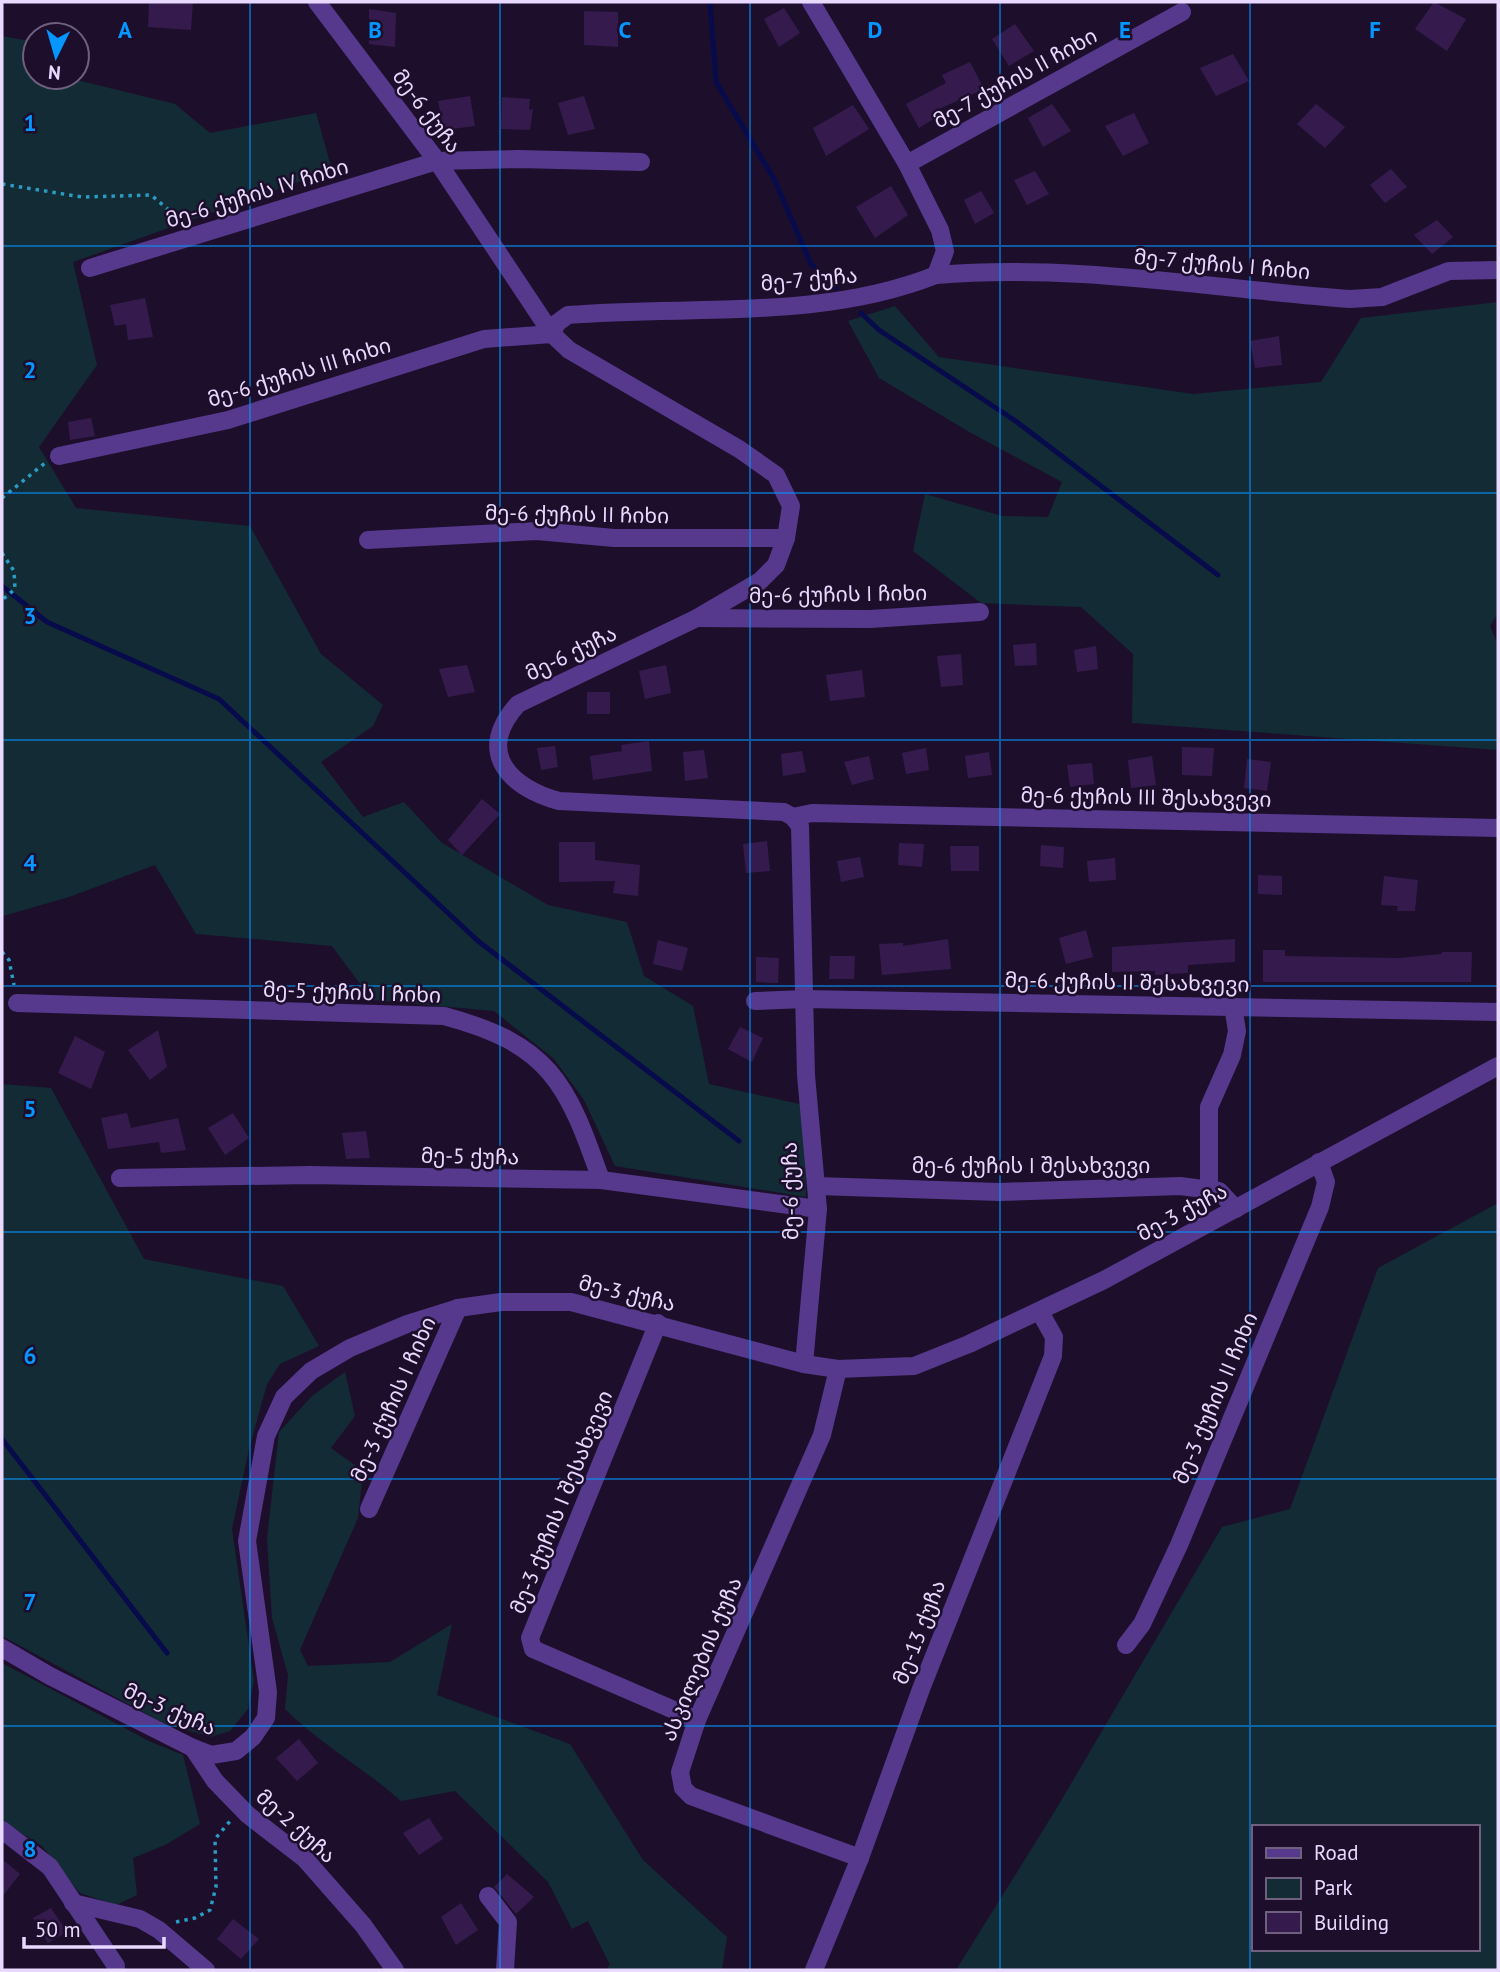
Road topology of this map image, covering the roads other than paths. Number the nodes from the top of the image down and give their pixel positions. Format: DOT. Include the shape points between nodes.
graph roads {
  1 [pos="317,2"];
  2 [pos="812,2"];
  3 [pos="1182,12"];
  4 [pos="437,161"];
  5 [pos="641,162"];
  6 [pos="907,164"];
  7 [pos="90,268"];
  8 [pos="1498,270"];
  9 [pos="936,275"];
  10 [pos="552,334"];
  11 [pos="59,456"];
  12 [pos="786,538"];
  13 [pos="368,540"];
  14 [pos="980,612"];
  15 [pos="697,618"];
  16 [pos="793,817"];
  17 [pos="1498,828"];
  18 [pos="804,999"];
  19 [pos="755,1001"];
  20 [pos="17,1003"];
  21 [pos="1233,1006"];
  22 [pos="1498,1012"];
  23 [pos="1498,1066"];
  24 [pos="1319,1162"];
  25 [pos="120,1178"];
  26 [pos="601,1180"];
  27 [pos="817,1186"];
  28 [pos="1209,1190"];
  29 [pos="818,1209"];
  30 [pos="1236,1209"];
  31 [pos="458,1308"];
  32 [pos="1040,1312"];
  33 [pos="658,1323"];
  34 [pos="804,1364"];
  35 [pos="838,1369"];
  36 [pos="369,1509"];
  37 [pos="1126,1645"];
  38 [pos="2,1648"];
  39 [pos="697,1720"];
  40 [pos="192,1748"];
  41 [pos="2,1830"];
  42 [pos="860,1858"];
  43 [pos="488,1896"];
  44 [pos="73,1903"];
  45 [pos="116,1966"];
  46 [pos="206,1970"];
  47 [pos="395,1970"];
  48 [pos="505,1970"];
  49 [pos="814,1970"];
  1 -- 4 [label="street, მე-6 ქუჩა"];
  2 -- 6 [label="street"];
  3 -- 6 [label="street, მე-7 ქუჩის II ჩიხი"];
  4 -- 5 [label="street, მე-6 ქუჩის IV ჩიხი"];
  4 -- 7 [label="street, მე-6 ქუჩის IV ჩიხი"];
  4 -- 10 [label="street, მე-6 ქუჩა"];
  6 -- 9 [label="street" via="940,230 945,251"];
  8 -- 9 [label="street, მე-7 ქუჩის I ჩიხი" via="1449,271 1382,298 1350,299 1100,275 982,271"];
  9 -- 10 [label="street, მე-7 ქუჩა" via="895,292 828,304 568,315 556,323"];
  10 -- 11 [label="street, მე-6 ქუჩის III ჩიხი" via="484,339 228,420"];
  10 -- 12 [label="street, მე-6 ქუჩა" via="569,350 776,475 790,506"];
  12 -- 13 [label="street, მე-6 ქუჩის II ჩიხი" via="614,538 537,531"];
  12 -- 15 [label="street, მე-6 ქუჩა" via="776,565 760,581"];
  14 -- 15 [label="street, მე-6 ქუჩის I ჩიხი" via="870,619"];
  15 -- 16 [label="street, მე-6 ქუჩა" via="518,704 502,721 497,741 500,758 523,787 559,801 784,812"];
  16 -- 17 [label="street, მე-6 ქუჩის III შესახვევი" via="811,813 1109,817"];
  16 -- 18 [label="street, მე-6 ქუჩა" via="801,838"];
  18 -- 19 [label="street, მე-6 ქუჩის II შესახვევი"];
  18 -- 21 [label="street, მე-6 ქუჩის II შესახვევი"];
  18 -- 27 [label="street, მე-6 ქუჩა"];
  20 -- 26 [label="street, მე-5 ქუჩის I ჩიხი" via="444,1016 487,1027 524,1049 554,1075 578,1113"];
  21 -- 22 [label="street, მე-6 ქუჩის II შესახვევი"];
  21 -- 28 [label="street" via="1237,1031 1232,1055 1209,1107"];
  23 -- 24 [label="street, მე-3 ქუჩა"];
  24 -- 30 [label="street, მე-3 ქუჩა"];
  24 -- 37 [label="street, მე-3 ქუჩის II ჩიხი" via="1326,1182 1320,1207 1179,1545 1142,1624"];
  25 -- 26 [label="street, მე-5 ქუჩა" via="310,1175"];
  26 -- 29 [label="street, მე-5 ქუჩა"];
  27 -- 28 [label="street, მე-6 ქუჩის I შესახვევი" via="999,1192 1180,1186"];
  27 -- 29 [label="street, მე-6 ქუჩა"];
  28 -- 30 [label="street, მე-6 ქუჩის I შესახვევი" via="1219,1191"];
  29 -- 34 [label="street, მე-6 ქუჩა"];
  30 -- 32 [label="street, მე-3 ქუჩა"];
  31 -- 33 [label="street, მე-3 ქუჩა" via="501,1302 571,1302"];
  31 -- 36 [label="street, მე-3 ქუჩის I ჩიხი"];
  31 -- 40 [label="street, მე-3 ქუჩა" via="350,1348 311,1371 284,1398 266,1436 247,1541 268,1692 266,1718 236,1751 211,1755"];
  32 -- 35 [label="street, მე-3 ქუჩა" via="914,1366"];
  32 -- 42 [label="street, მე-13 ქუჩა" via="1054,1336 1053,1356 921,1689"];
  33 -- 34 [label="street, მე-3 ქუჩა"];
  33 -- 39 [label="street, მე-3 ქუჩის I შესახვევი" via="530,1638 533,1649"];
  34 -- 35 [label="street, მე-3 ქუჩა"];
  35 -- 39 [label="street, ასკილების ქუჩა" via="822,1435"];
  38 -- 40 [label="street, მე-3 ქუჩა"];
  39 -- 42 [label="street, ასკილების ქუჩა" via="680,1772 683,1788 691,1796"];
  40 -- 47 [label="street, მე-2 ქუჩა" via="241,1808 305,1859"];
  41 -- 44 [label="street" via="50,1867"];
  42 -- 49 [label="street, მე-13 ქუჩა"];
  43 -- 48 [label="street" via="508,1922"];
  44 -- 45 [label="street"];
  44 -- 46 [label="street" via="139,1919"];
}
